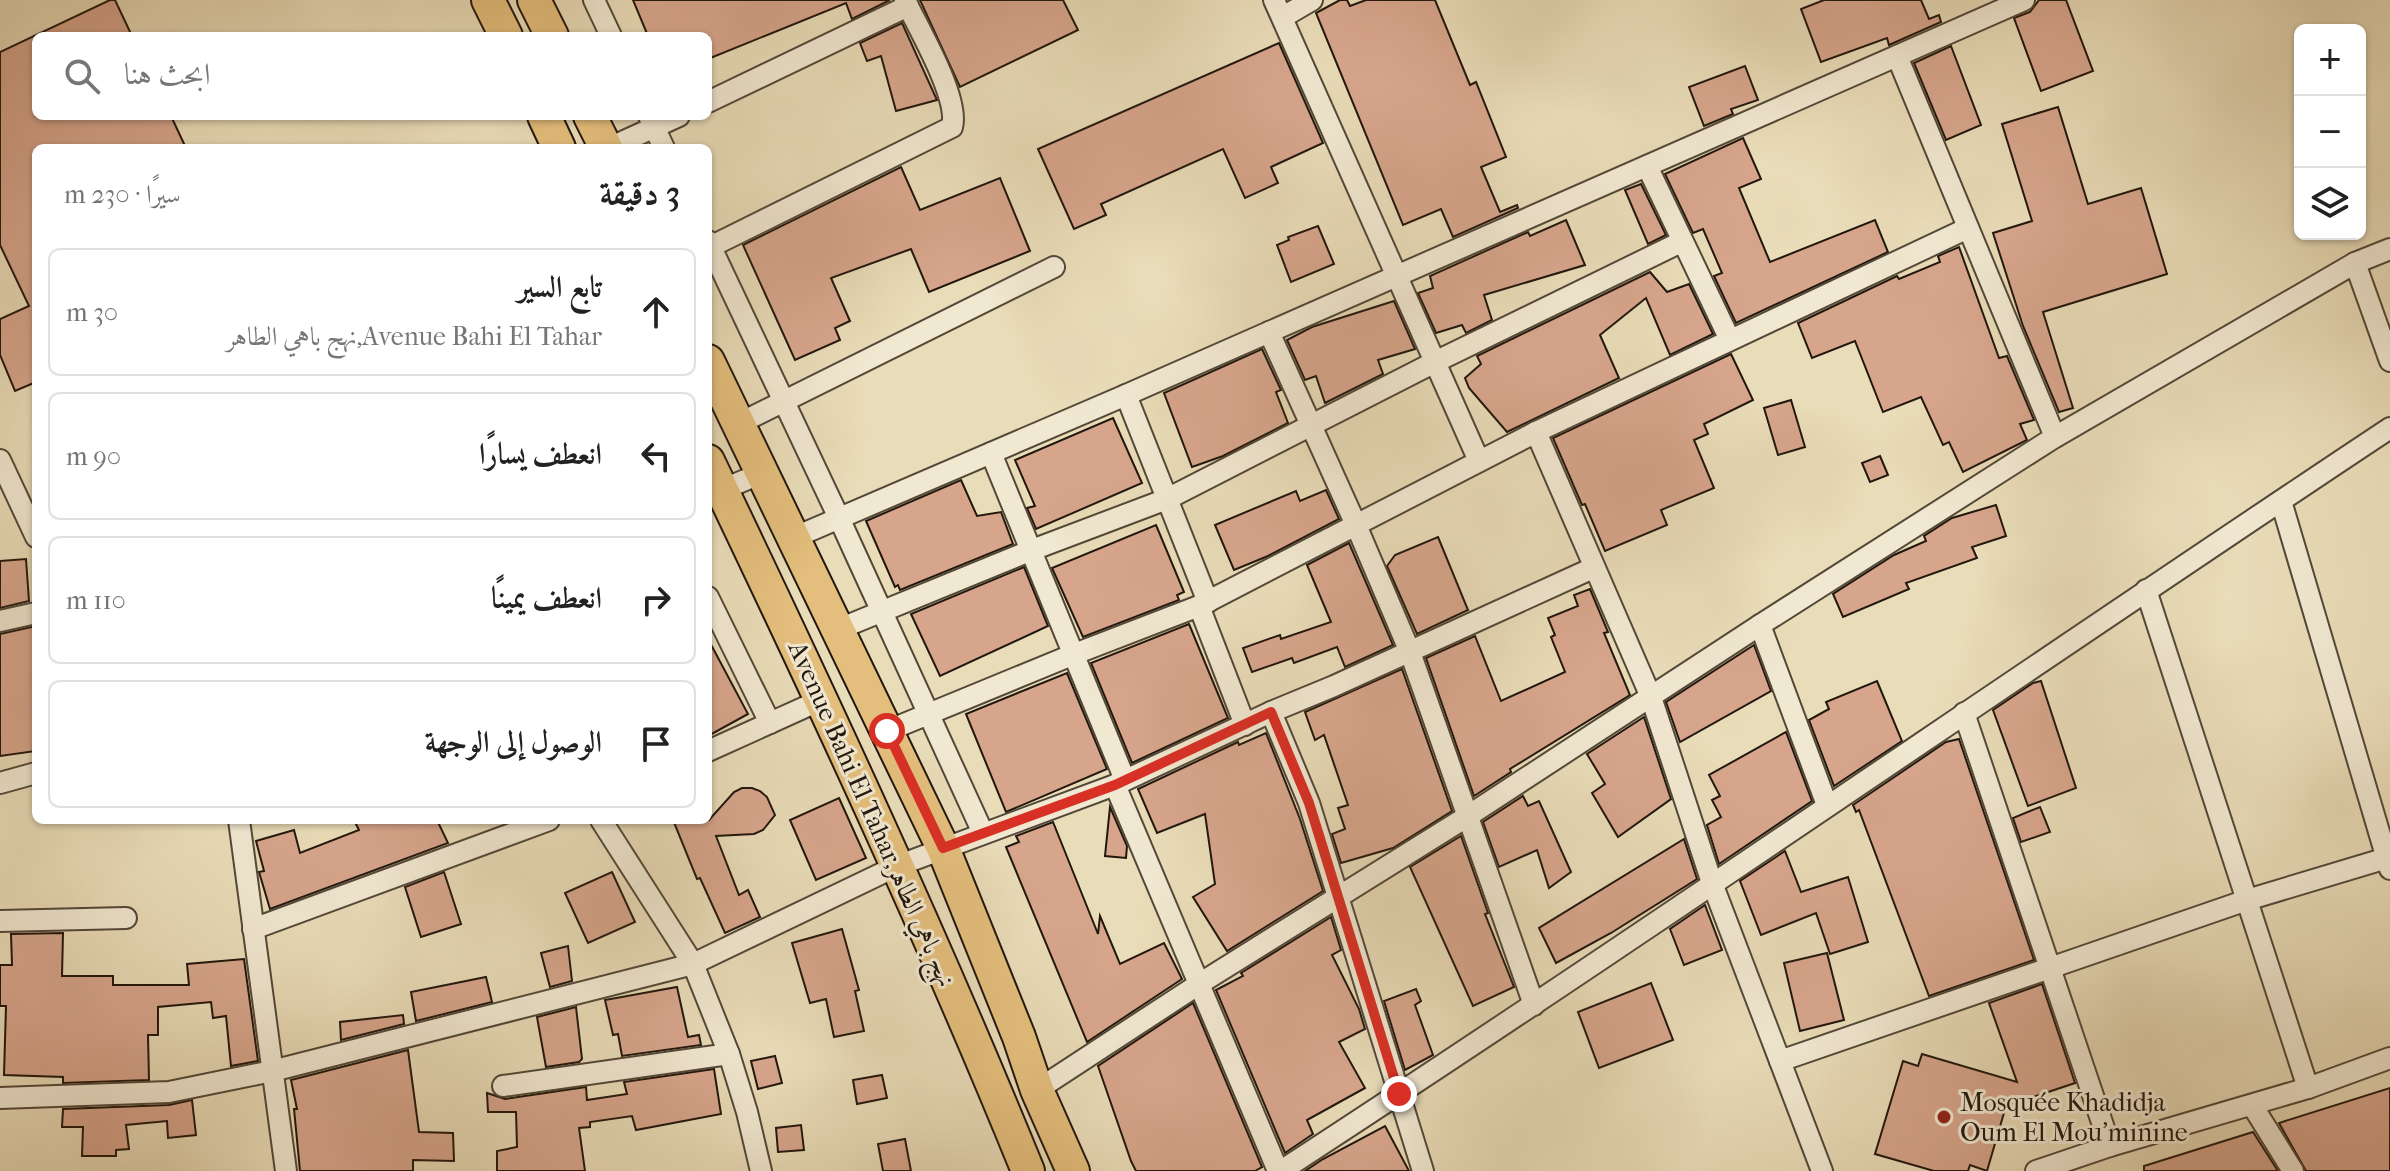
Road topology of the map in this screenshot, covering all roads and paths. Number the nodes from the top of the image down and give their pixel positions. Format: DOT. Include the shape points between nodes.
graph roads {
  1 [pos="488,0"];
  2 [pos="534,0"];
  3 [pos="594,0"];
  4 [pos="1312,0"];
  5 [pos="2024,0"];
  6 [pos="906,3"];
  7 [pos="1279,8"];
  8 [pos="504,32"];
  9 [pos="550,32"];
  10 [pos="606,32"];
  11 [pos="1897,56"];
  12 [pos="712,100"];
  13 [pos="546,120"];
  14 [pos="592,120"];
  15 [pos="652,122"];
  16 [pos="557,144"];
  17 [pos="606,144"];
  18 [pos="615,144"];
  19 [pos="662,144"];
  20 [pos="1647,166"];
  21 [pos="1968,228"];
  22 [pos="1681,242"];
  23 [pos="712,244"];
  24 [pos="2390,249"];
  25 [pos="712,251"];
  26 [pos="2355,263"];
  27 [pos="1054,267"];
  28 [pos="1398,274"];
  29 [pos="1269,332"];
  30 [pos="1730,340"];
  31 [pos="2390,361"];
  32 [pos="1435,362"];
  33 [pos="712,369"];
  34 [pos="1126,395"];
  35 [pos="784,401"];
  36 [pos="738,424"];
  37 [pos="1311,425"];
  38 [pos="2390,428"];
  39 [pos="1536,432"];
  40 [pos="2055,437"];
  41 [pos="991,453"];
  42 [pos="0,460"];
  43 [pos="1479,461"];
  44 [pos="762,473"];
  45 [pos="5,480"];
  46 [pos="713,482"];
  47 [pos="1167,499"];
  48 [pos="2281,501"];
  49 [pos="839,518"];
  50 [pos="1356,525"];
  51 [pos="32,530"];
  52 [pos="793,538"];
  53 [pos="1032,550"];
  54 [pos="1593,568"];
  55 [pos="2146,590"];
  56 [pos="1203,604"];
  57 [pos="712,605"];
  58 [pos="882,611"];
  59 [pos="32,614"];
  60 [pos="0,621"];
  61 [pos="1760,625"];
  62 [pos="839,629"];
  63 [pos="1410,652"];
  64 [pos="1072,655"];
  65 [pos="1651,697"];
  66 [pos="823,699"];
  67 [pos="1271,712"];
  68 [pos="1964,713"];
  69 [pos="929,714"];
  70 [pos="770,723"];
  71 [pos="1245,725"];
  72 [pos="887,731"];
  73 [pos="712,749"];
  74 [pos="32,774"];
  75 [pos="1120,782"];
  76 [pos="0,783"];
  77 [pos="1827,805"];
  78 [pos="1468,816"];
  79 [pos="240,824"];
  80 [pos="538,824"];
  81 [pos="604,824"];
  82 [pos="983,833"];
  83 [pos="943,848"];
  84 [pos="2389,862"];
  85 [pos="897,866"];
  86 [pos="1712,883"];
  87 [pos="1340,898"];
  88 [pos="2247,900"];
  89 [pos="126,918"];
  90 [pos="0,921"];
  91 [pos="253,929"];
  92 [pos="693,964"];
  93 [pos="2050,966"];
  94 [pos="1199,984"];
  95 [pos="1534,1005"];
  96 [pos="729,1054"];
  97 [pos="2389,1060"];
  98 [pos="1780,1061"];
  99 [pos="272,1071"];
  100 [pos="503,1086"];
  101 [pos="2308,1088"];
  102 [pos="1037,1090"];
  103 [pos="1399,1094"];
  104 [pos="0,1098"];
  105 [pos="2252,1105"];
  106 [pos="2110,1146"];
  107 [pos="286,1171"];
  108 [pos="761,1171"];
  109 [pos="1028,1171"];
  110 [pos="1073,1171"];
  111 [pos="1279,1171"];
  112 [pos="1423,1171"];
  113 [pos="1822,1171"];
  114 [pos="2036,1171"];
  115 [pos="2293,1171"];
  1 -- 8 [label="main road"];
  2 -- 9 [label="main road"];
  3 -- 10 [label="street"];
  4 -- 7 [label="street"];
  5 -- 11 [label="street"];
  6 -- 12 [label="street"];
  6 -- 23 [label="street" via="949,92 952,127"];
  7 -- 28 [label="street"];
  11 -- 20 [label="street"];
  11 -- 21 [label="street"];
  13 -- 16 [label="main road"];
  14 -- 17 [label="main road"];
  15 -- 18 [label="street"];
  15 -- 19 [label="street"];
  20 -- 22 [label="street"];
  20 -- 28 [label="street"];
  21 -- 30 [label="street"];
  21 -- 40 [label="street"];
  22 -- 30 [label="street"];
  22 -- 32 [label="street"];
  24 -- 26 [label="street"];
  25 -- 35 [label="street"];
  26 -- 31 [label="street"];
  26 -- 40 [label="street"];
  27 -- 35 [label="street"];
  28 -- 29 [label="street"];
  28 -- 32 [label="street"];
  29 -- 34 [label="street"];
  29 -- 37 [label="street"];
  30 -- 39 [label="street"];
  32 -- 37 [label="street"];
  32 -- 43 [label="street"];
  33 -- 36 [label="main road, Avenue Bahi El Tahar,نهج باهي الطاهر"];
  34 -- 41 [label="street"];
  34 -- 47 [label="street"];
  35 -- 36 [label="street"];
  35 -- 49 [label="street"];
  36 -- 44 [label="main road, Avenue Bahi El Tahar,نهج باهي الطاهر"];
  37 -- 47 [label="street"];
  37 -- 50 [label="street"];
  38 -- 48 [label="street"];
  39 -- 43 [label="street"];
  39 -- 54 [label="street"];
  40 -- 61 [label="street"];
  41 -- 49 [label="street"];
  41 -- 53 [label="street"];
  42 -- 45 [label="street"];
  43 -- 50 [label="street"];
  44 -- 46 [label="street"];
  44 -- 52 [label="main road, Avenue Bahi El Tahar,نهج باهي الطاهر"];
  45 -- 51 [label="street"];
  46 -- 66 [label="main road, Avenue Bahi El Tahar,نهج باهي الطاهر"];
  47 -- 53 [label="street"];
  47 -- 56 [label="street"];
  48 -- 55 [label="street"];
  48 -- 84 [label="street"];
  49 -- 52 [label="street"];
  49 -- 58 [label="street"];
  50 -- 56 [label="street"];
  50 -- 63 [label="street"];
  52 -- 62 [label="main road, Avenue Bahi El Tahar,نهج باهي الطاهر"];
  53 -- 58 [label="street"];
  53 -- 64 [label="street"];
  54 -- 63 [label="street"];
  54 -- 65 [label="street"];
  55 -- 68 [label="street"];
  55 -- 88 [label="street"];
  56 -- 64 [label="street"];
  56 -- 71 [label="street"];
  57 -- 70 [label="street"];
  58 -- 62 [label="street"];
  58 -- 69 [label="street"];
  59 -- 60 [label="street"];
  61 -- 65 [label="street"];
  61 -- 77 [label="street"];
  62 -- 72 [label="main road, Avenue Bahi El Tahar,نهج باهي الطاهر"];
  63 -- 67 [label="street"];
  63 -- 78 [label="street"];
  64 -- 69 [label="street"];
  64 -- 75 [label="street"];
  65 -- 78 [label="street"];
  65 -- 86 [label="street"];
  66 -- 70 [label="street"];
  66 -- 85 [label="main road, Avenue Bahi El Tahar,نهج باهي الطاهر"];
  67 -- 71 [label="street"];
  67 -- 87 [label="street"];
  68 -- 77 [label="street"];
  68 -- 93 [label="street"];
  69 -- 72 [label="street"];
  69 -- 82 [label="street"];
  70 -- 73 [label="street"];
  71 -- 75 [label="street"];
  72 -- 83 [label="main road, Avenue Bahi El Tahar,نهج باهي الطاهر"];
  74 -- 76 [label="street"];
  75 -- 82 [label="street"];
  75 -- 94 [label="street"];
  77 -- 86 [label="street"];
  78 -- 87 [label="street"];
  78 -- 95 [label="street"];
  79 -- 91 [label="street"];
  80 -- 91 [label="street"];
  81 -- 92 [label="street"];
  82 -- 83 [label="street"];
  83 -- 85 [label="street"];
  83 -- 102 [label="main road, Avenue Bahi El Tahar,نهج باهي الطاهر"];
  84 -- 88 [label="street"];
  85 -- 92 [label="street"];
  85 -- 109 [label="main road, Avenue Bahi El Tahar,نهج باهي الطاهر"];
  86 -- 95 [label="street"];
  86 -- 98 [label="street"];
  87 -- 94 [label="street"];
  87 -- 103 [label="street"];
  88 -- 93 [label="street"];
  88 -- 101 [label="street"];
  89 -- 90 [label="street"];
  91 -- 99 [label="street"];
  92 -- 96 [label="street"];
  92 -- 99 [label="street"];
  93 -- 98 [label="street"];
  93 -- 106 [label="street"];
  94 -- 102 [label="street"];
  94 -- 111 [label="street"];
  95 -- 103 [label="street"];
  96 -- 100 [label="street"];
  96 -- 108 [label="street"];
  97 -- 101 [label="street"];
  98 -- 113 [label="street"];
  99 -- 104 [label="street" via="169,1092"];
  99 -- 107 [label="street"];
  101 -- 105 [label="street"];
  102 -- 110 [label="main road, Avenue Bahi El Tahar,نهج باهي الطاهر"];
  103 -- 111 [label="street"];
  103 -- 112 [label="street"];
  105 -- 106 [label="street"];
  105 -- 115 [label="street"];
  106 -- 114 [label="street"];
}
